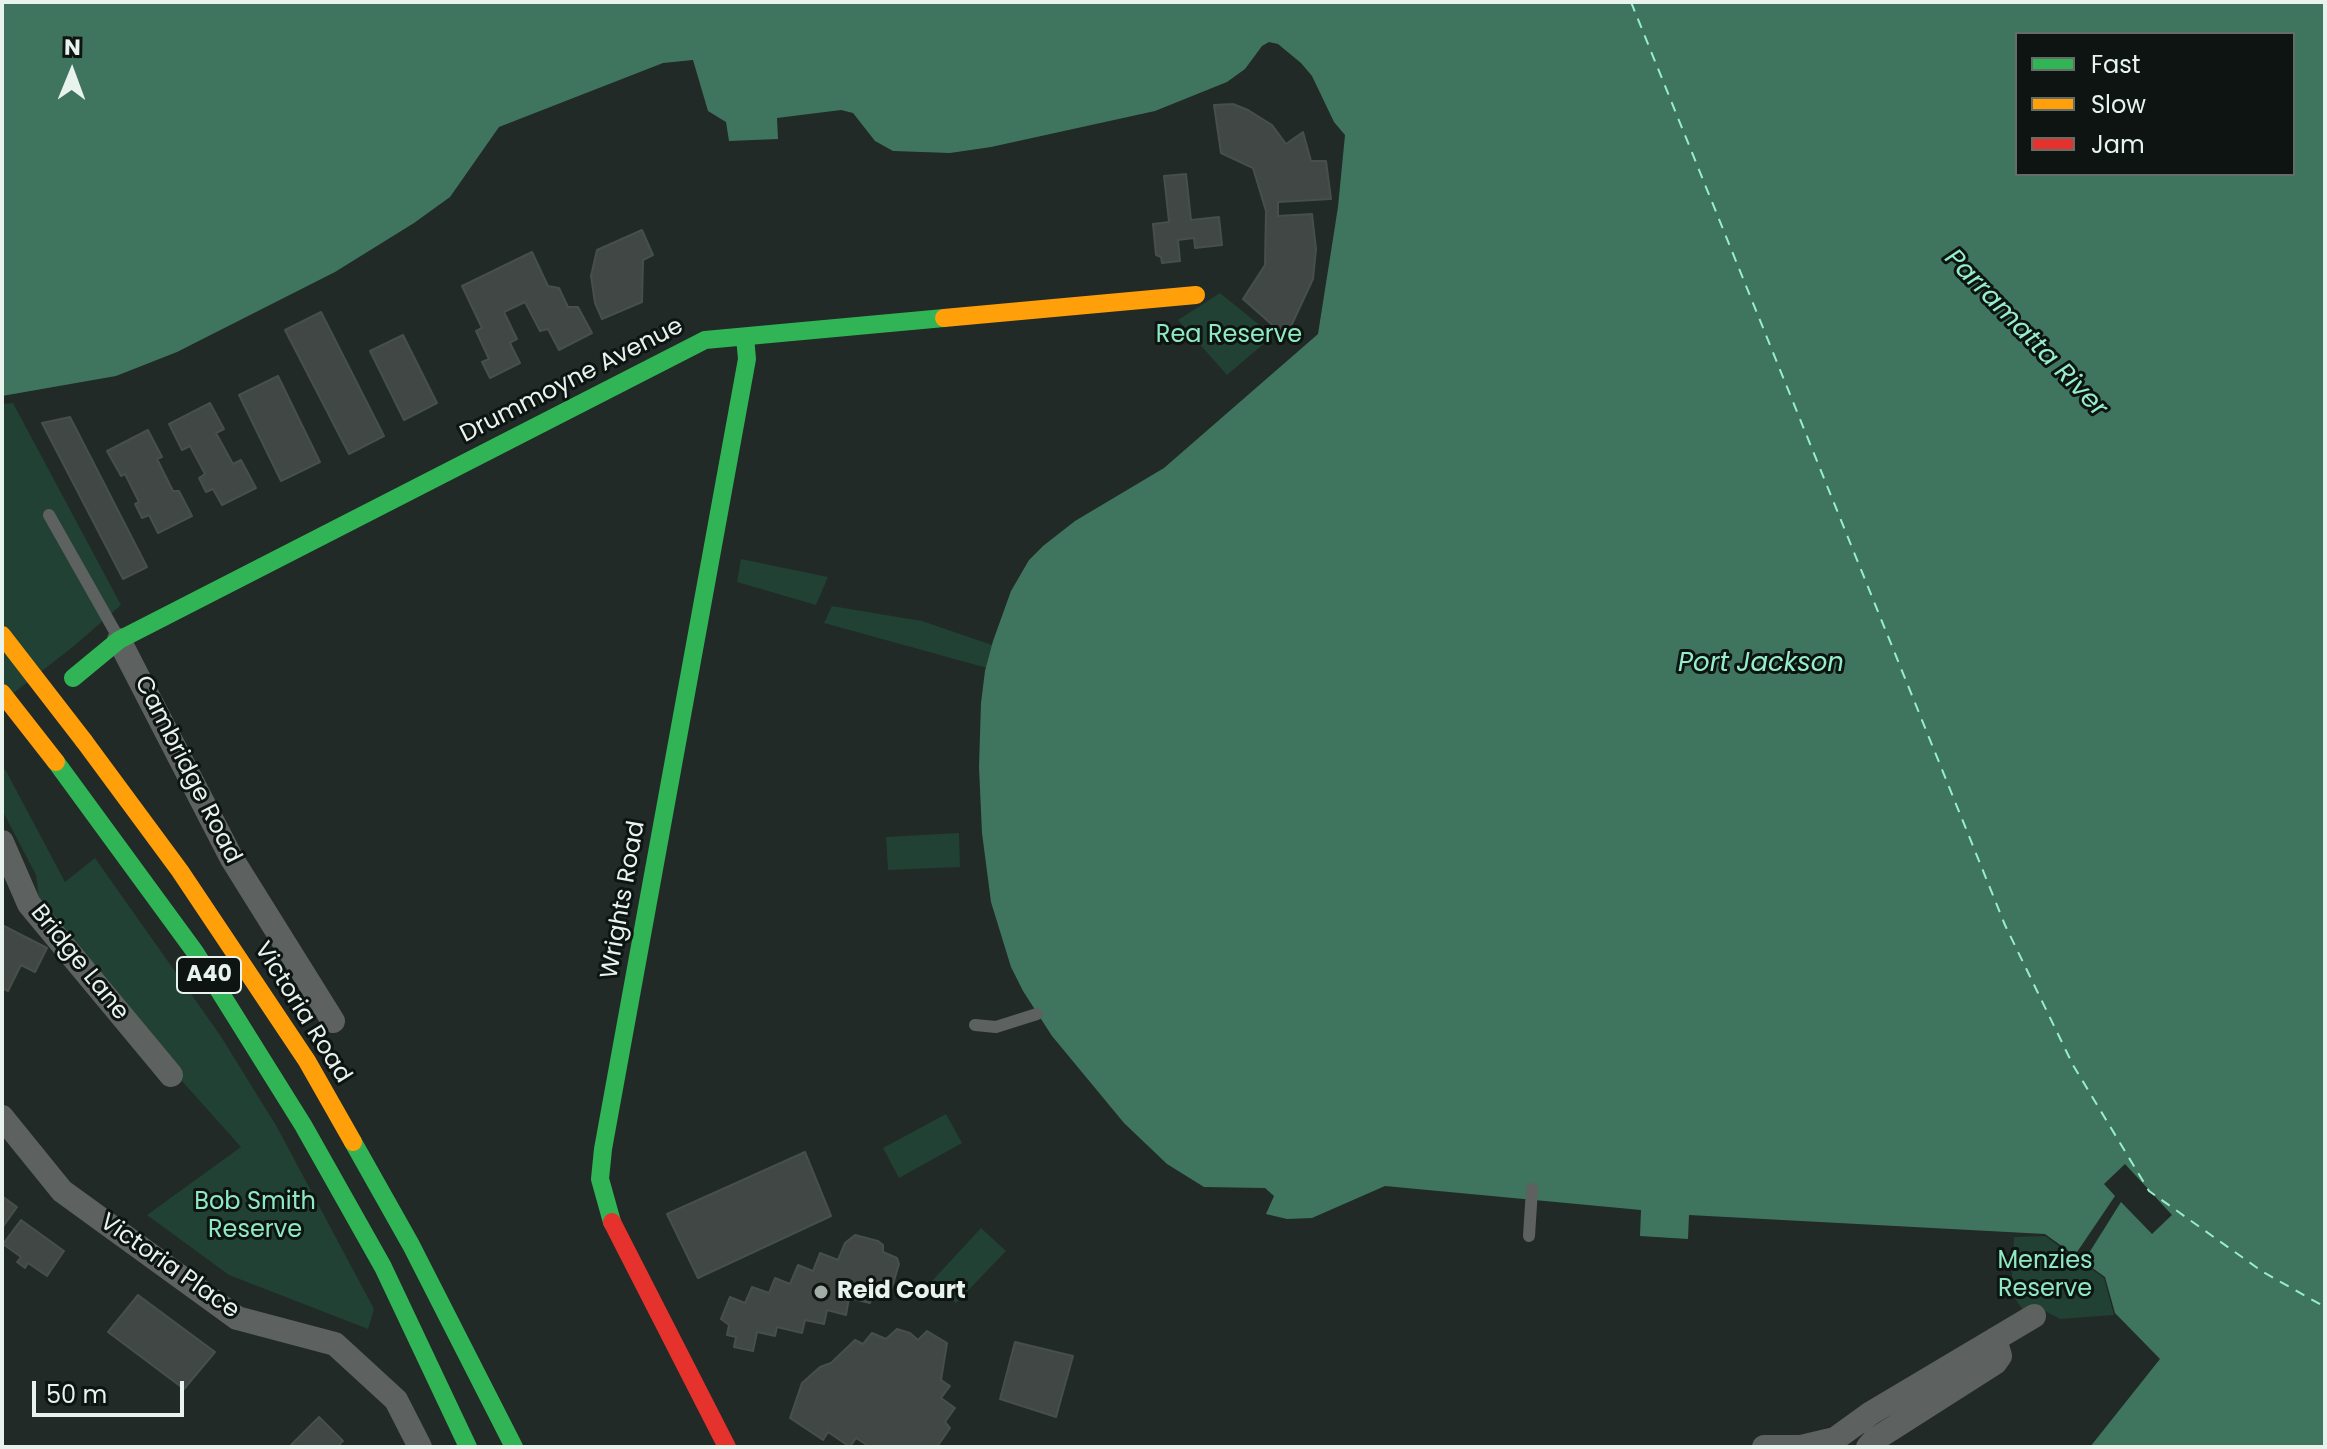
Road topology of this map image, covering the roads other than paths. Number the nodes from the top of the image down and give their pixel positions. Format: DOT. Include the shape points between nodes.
graph roads {
  1 [pos="1196,295"];
  2 [pos="745,337"];
  3 [pos="49,515"];
  4 [pos="2,635"];
  5 [pos="119,640"];
  6 [pos="73,678"];
  7 [pos="2,693"];
  8 [pos="2,842"];
  9 [pos="1037,1014"];
  10 [pos="333,1021"];
  11 [pos="975,1025"];
  12 [pos="171,1075"];
  13 [pos="2,1117"];
  14 [pos="1532,1189"];
  15 [pos="1529,1236"];
  16 [pos="2034,1316"];
  17 [pos="1995,1339"];
  18 [pos="1833,1443"];
  19 [pos="420,1447"];
  20 [pos="468,1447"];
  21 [pos="514,1447"];
  22 [pos="727,1447"];
  23 [pos="1764,1447"];
  24 [pos="1868,1447"];
  1 -- 2 [label="main road, Drummoyne Avenue"];
  2 -- 5 [label="main road, Drummoyne Avenue" via="705,340"];
  2 -- 22 [label="main road, Wrights Road" via="747,359 600,1179 608,1214"];
  3 -- 5 [label="lane, Cambridge Road"];
  4 -- 21 [label="main road, Victoria Road / A40, bridge" via="180,871 307,1061 411,1245"];
  5 -- 6 [label="main road, Drummoyne Avenue"];
  5 -- 10 [label="street, Cambridge Road" via="232,859"];
  7 -- 20 [label="main road, A40, bridge" via="195,952 303,1125 383,1267"];
  8 -- 12 [label="street, Bridge Lane" via="29,904"];
  9 -- 11 [label="lane" via="996,1027"];
  13 -- 19 [label="street, Victoria Place" via="62,1191 237,1318 335,1344 396,1400"];
  14 -- 15 [label="lane"];
  16 -- 17 [label="street"];
  17 -- 18 [label="street" via="1871,1413"];
  17 -- 24 [label="street" via="2000,1356 1995,1363"];
  18 -- 23 [label="street"];
}
